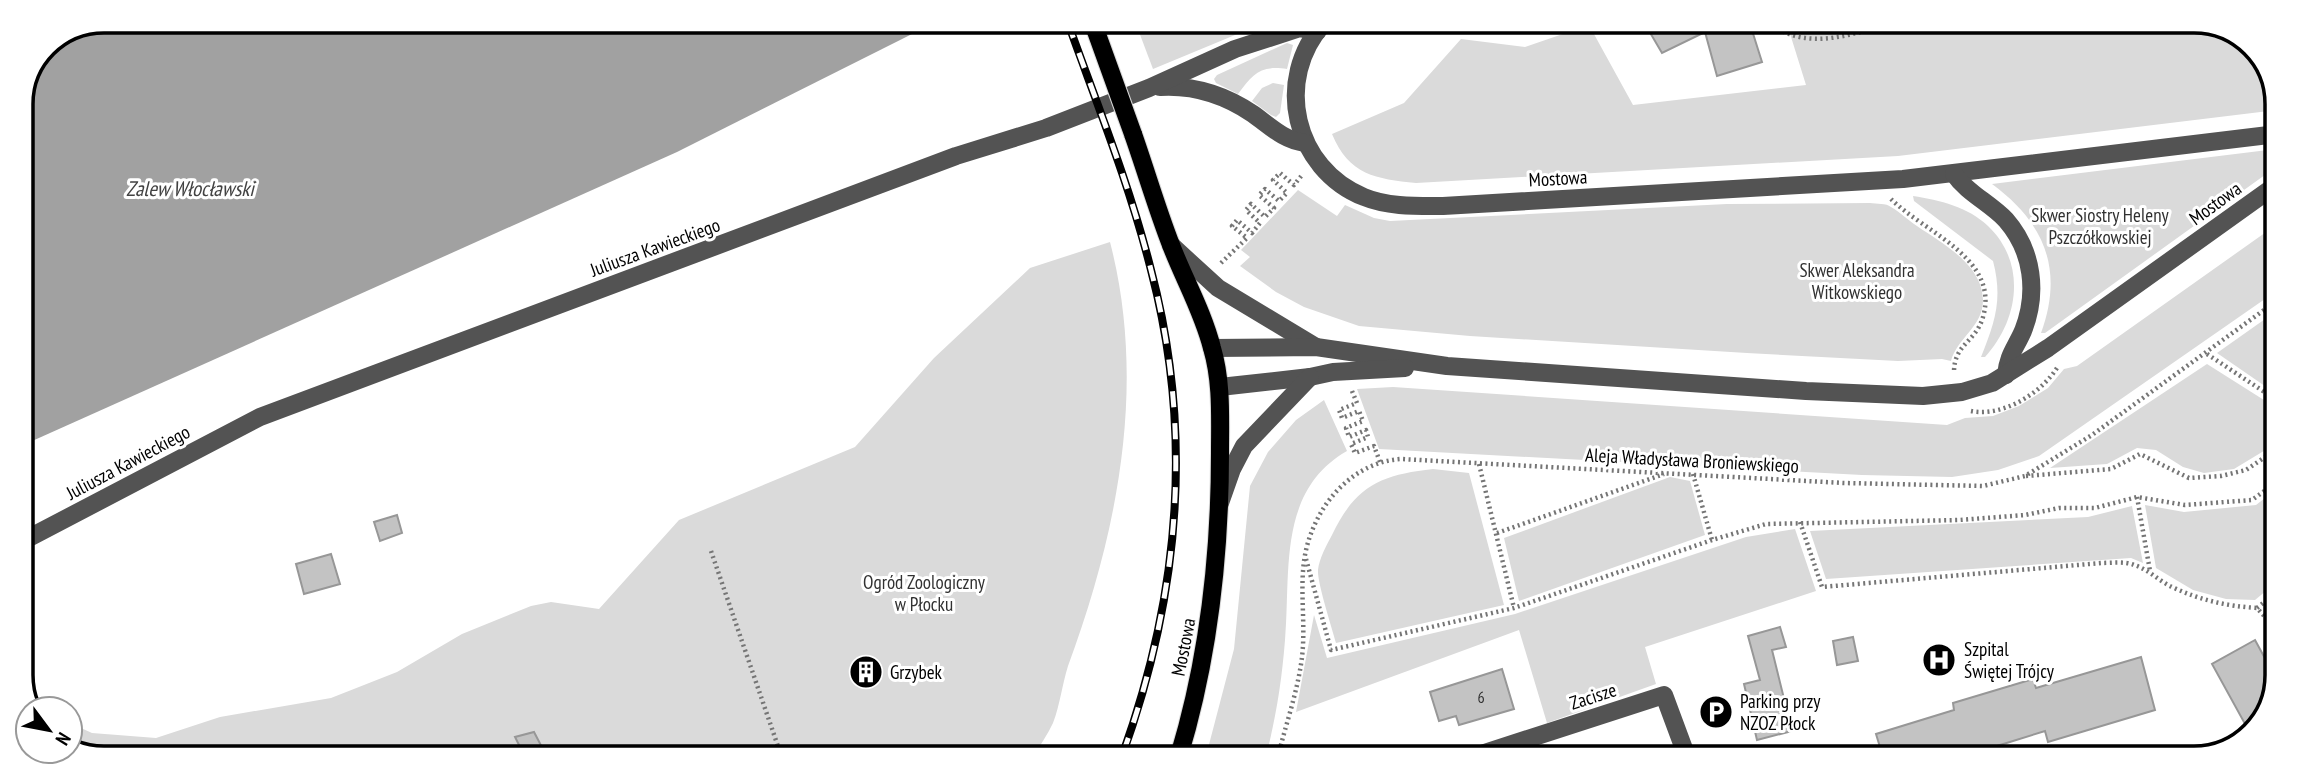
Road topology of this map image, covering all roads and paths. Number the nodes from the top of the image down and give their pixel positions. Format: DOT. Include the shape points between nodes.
graph roads {
  1 [pos="1097,33"];
  2 [pos="1284,33"];
  3 [pos="1317,33"];
  4 [pos="1784,33"];
  5 [pos="1859,33"];
  6 [pos="1149,88"];
  7 [pos="2265,135"];
  8 [pos="1305,143"];
  9 [pos="1954,174"];
  10 [pos="1302,176"];
  11 [pos="2265,193"];
  12 [pos="1891,198"];
  13 [pos="1171,245"];
  14 [pos="1218,265"];
  15 [pos="2265,310"];
  16 [pos="1316,347"];
  17 [pos="1212,348"];
  18 [pos="2207,354"];
  19 [pos="2061,362"];
  20 [pos="1447,366"];
  21 [pos="1955,372"];
  22 [pos="1946,375"];
  23 [pos="2006,375"];
  24 [pos="1310,377"];
  25 [pos="1349,384"];
  26 [pos="1220,387"];
  27 [pos="1962,392"];
  28 [pos="2265,392"];
  29 [pos="2265,457"];
  30 [pos="1380,462"];
  31 [pos="1479,464"];
  32 [pos="1669,472"];
  33 [pos="1693,474"];
  34 [pos="2025,476"];
  35 [pos="2265,491"];
  36 [pos="2137,497"];
  37 [pos="1220,503"];
  38 [pos="1800,522"];
  39 [pos="1497,533"];
  40 [pos="33,536"];
  41 [pos="1712,540"];
  42 [pos="711,551"];
  43 [pos="1305,555"];
  44 [pos="2150,572"];
  45 [pos="2265,602"];
  46 [pos="1514,608"];
  47 [pos="2257,608"];
  48 [pos="2265,617"];
  49 [pos="778,746"];
  50 [pos="1182,746"];
  51 [pos="1281,746"];
  52 [pos="1506,746"];
  53 [pos="1683,746"];
  1 -- 13 [label="main road, Mostowa, bridge"];
  2 -- 6 [label="street, Juliusza Kawieckiego" via="1235,48"];
  3 -- 8 [label="street, Mostowa" via="1305,52 1297,83 1296,108"];
  4 -- 5 [label="path" via="1809,40"];
  6 -- 8 [label="street" via="1177,86 1215,95 1252,113 1284,137"];
  6 -- 40 [label="street, Juliusza Kawieckiego" via="260,417"];
  7 -- 9 [label="street, Mostowa"];
  8 -- 9 [label="street, Mostowa" via="1327,172 1352,191 1386,203 1420,206"];
  9 -- 23 [label="street" via="2007,222 2029,265 2030,305 2008,358"];
  10 -- 14 [label="path" via="1294,185 1280,173 1273,180 1287,193 1279,201 1265,189 1259,195 1274,208 1265,217 1251,204 1246,210 1260,223 1252,233 1237,220 1232,226 1247,238"];
  11 -- 23 [label="street, Mostowa"];
  12 -- 21 [label="path" via="1976,267 1985,285 1984,316 1978,331 1956,356"];
  13 -- 16 [label="street, Mostowa" via="1218,288"];
  13 -- 17 [label="main road, Mostowa"];
  15 -- 18 [label="path, Aleja Władysława Broniewskiego"];
  16 -- 17 [label="street, Mostowa"];
  16 -- 20 [label="street, Mostowa"];
  17 -- 26 [label="main road, Mostowa"];
  18 -- 28 [label="path"];
  18 -- 34 [label="path, Aleja Władysława Broniewskiego"];
  19 -- 27 [label="path" via="2048,383 2002,410 1970,411"];
  20 -- 24 [label="street, Mostowa"];
  20 -- 27 [label="street, Mostowa" via="1884,395"];
  21 -- 22 [label="path"];
  21 -- 27 [label="path"];
  23 -- 27 [label="street, Mostowa"];
  24 -- 26 [label="street, Mostowa"];
  24 -- 37 [label="street, Mostowa" via="1244,446"];
  25 -- 30 [label="path" via="1356,403 1339,410 1342,418 1359,411 1363,421 1346,428 1349,437 1366,430 1368,437 1352,444 1355,453 1374,446"];
  26 -- 37 [label="main road, Mostowa"];
  29 -- 34 [label="path" via="2246,470 2221,476 2189,478 2140,454 2111,469"];
  30 -- 31 [label="path, Aleja Władysława Broniewskiego"];
  30 -- 43 [label="path, Aleja Władysława Broniewskiego" via="1353,476 1335,493 1315,526"];
  31 -- 32 [label="path, Aleja Władysława Broniewskiego"];
  31 -- 39 [label="path"];
  32 -- 33 [label="path, Aleja Władysława Broniewskiego"];
  32 -- 39 [label="path"];
  33 -- 34 [label="path, Aleja Władysława Broniewskiego" via="1983,486"];
  33 -- 41 [label="path"];
  35 -- 36 [label="path" via="2252,500 2185,505"];
  36 -- 38 [label="path" via="2095,508 1959,520"];
  36 -- 44 [label="path"];
  37 -- 50 [label="main road, Mostowa" via="1206,646"];
  38 -- 41 [label="path" via="1766,524"];
  38 -- 44 [label="path" via="1822,587 2101,564 2132,564"];
  39 -- 46 [label="path"];
  41 -- 46 [label="path"];
  42 -- 49 [label="path"];
  43 -- 46 [label="path" via="1331,650"];
  43 -- 51 [label="path, Aleja Władysława Broniewskiego" via="1302,658"];
  44 -- 47 [label="path" via="2170,586 2209,601"];
  45 -- 47 [label="path"];
  47 -- 48 [label="path"];
  52 -- 53 [label="street, Zacisze" via="1664,695"];
}
